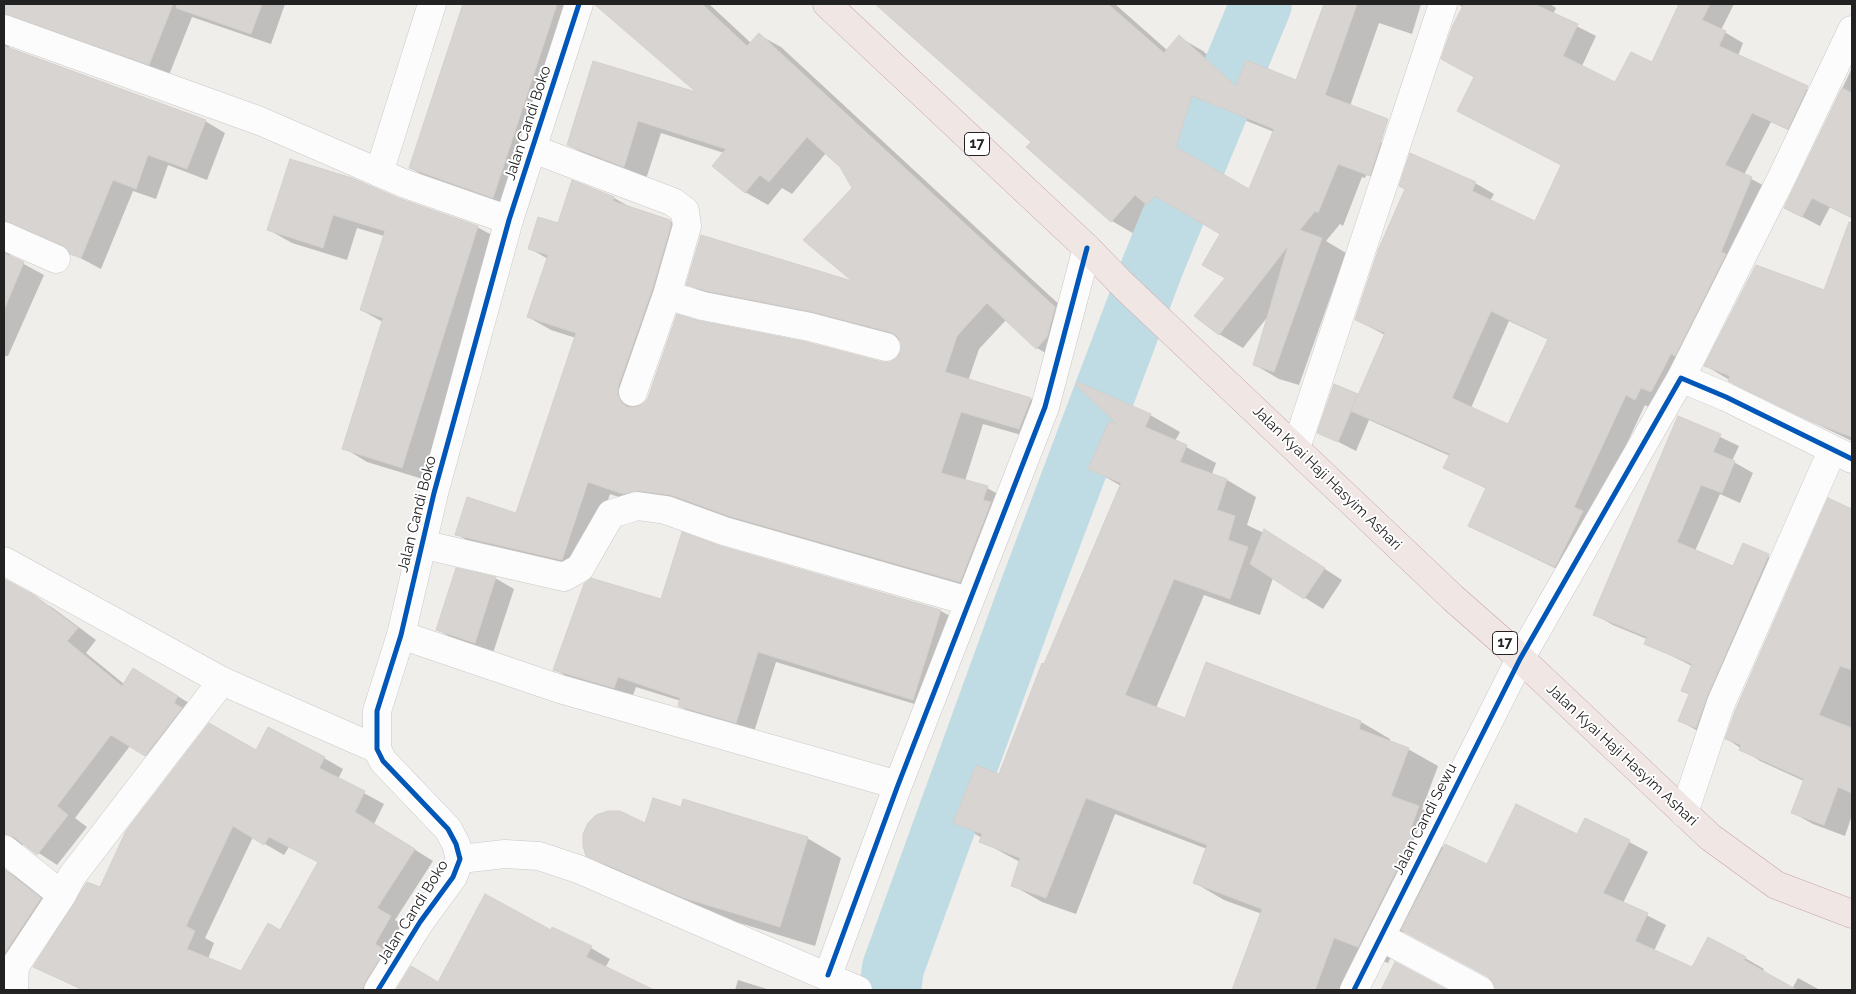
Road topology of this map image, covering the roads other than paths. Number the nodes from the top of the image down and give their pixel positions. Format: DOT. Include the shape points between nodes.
graph roads {
  1 [pos="432,4"];
  2 [pos="579,4"];
  3 [pos="827,4"];
  4 [pos="1443,4"];
  5 [pos="4,29"];
  6 [pos="1852,30"];
  7 [pos="533,149"];
  8 [pos="379,173"];
  9 [pos="509,220"];
  10 [pos="4,236"];
  11 [pos="1087,248"];
  12 [pos="56,259"];
  13 [pos="667,295"];
  14 [pos="886,347"];
  15 [pos="1681,378"];
  16 [pos="634,392"];
  17 [pos="1296,448"];
  18 [pos="1842,455"];
  19 [pos="421,544"];
  20 [pos="8,563"];
  21 [pos="968,601"];
  22 [pos="401,635"];
  23 [pos="1520,659"];
  24 [pos="222,681"];
  25 [pos="377,749"];
  26 [pos="898,785"];
  27 [pos="1684,813"];
  28 [pos="4,849"];
  29 [pos="460,859"];
  30 [pos="62,895"];
  31 [pos="1852,914"];
  32 [pos="1381,936"];
  33 [pos="828,976"];
  34 [pos="14,990"];
  35 [pos="378,990"];
  36 [pos="858,990"];
  37 [pos="1354,990"];
  38 [pos="1480,990"];
  1 -- 8 [label="street"];
  2 -- 7 [label="street, Jalan Candi Boko"];
  3 -- 11 [label="highway, Jalan Kyai Haji Hasyim Ashari / 17"];
  4 -- 17 [label="street"];
  5 -- 8 [label="street" via="260,121"];
  6 -- 15 [label="street, Jalan Candi Sewu"];
  7 -- 9 [label="street, Jalan Candi Boko"];
  7 -- 13 [label="street" via="673,202 685,211 687,226"];
  8 -- 9 [label="street"];
  9 -- 19 [label="street, Jalan Candi Boko"];
  10 -- 12 [label="street"];
  11 -- 17 [label="highway, Jalan Kyai Haji Hasyim Ashari / 17"];
  11 -- 21 [label="street" via="1045,407"];
  13 -- 14 [label="street"];
  13 -- 16 [label="street"];
  15 -- 18 [label="street"];
  15 -- 23 [label="street, Jalan Candi Sewu"];
  17 -- 23 [label="highway, Jalan Kyai Haji Hasyim Ashari / 17"];
  18 -- 27 [label="street" via="1720,703"];
  19 -- 21 [label="street" via="564,577 580,568 611,514 637,506 666,510 724,531"];
  19 -- 22 [label="street, Jalan Candi Boko"];
  20 -- 24 [label="street"];
  21 -- 26 [label="street"];
  22 -- 25 [label="street, Jalan Candi Boko" via="377,711"];
  22 -- 26 [label="street" via="560,689"];
  23 -- 27 [label="highway, Jalan Kyai Haji Hasyim Ashari / 17"];
  23 -- 32 [label="street, Jalan Candi Sewu"];
  24 -- 25 [label="street"];
  24 -- 30 [label="street" via="72,876"];
  25 -- 29 [label="street, Jalan Candi Boko" via="383,761 448,829"];
  26 -- 33 [label="street"];
  27 -- 31 [label="highway, Jalan Kyai Haji Hasyim Ashari / 17" via="1710,837 1776,885"];
  28 -- 30 [label="street"];
  29 -- 33 [label="street" via="505,854 539,856 578,869"];
  29 -- 35 [label="street, Jalan Candi Boko" via="453,877 420,922"];
  30 -- 34 [label="street" via="15,966"];
  32 -- 37 [label="street, Jalan Candi Sewu"];
  32 -- 38 [label="street"];
  33 -- 36 [label="street"];
}
